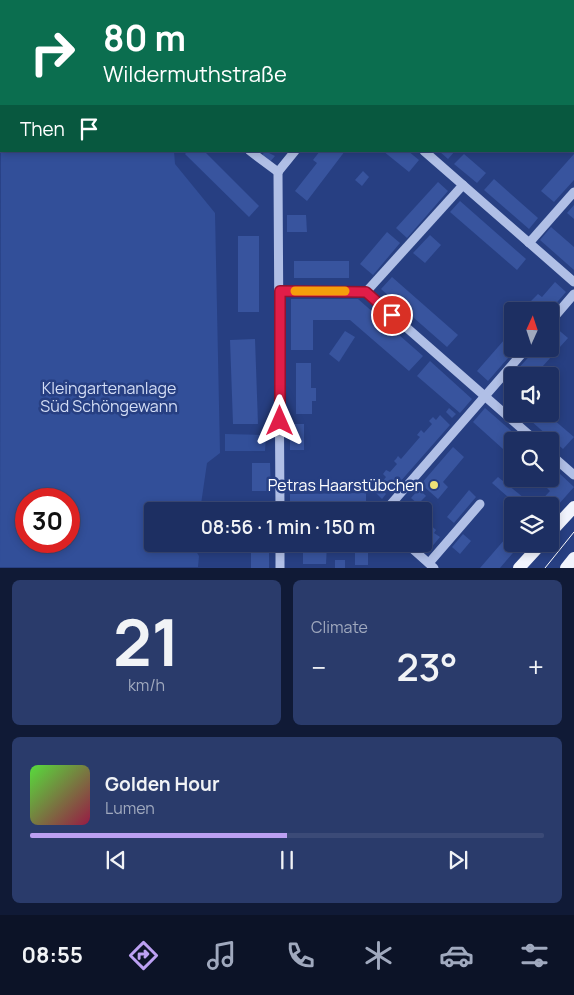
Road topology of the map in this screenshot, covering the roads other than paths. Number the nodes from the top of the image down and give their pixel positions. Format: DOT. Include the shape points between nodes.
graph roads {
  1 [pos="251,152"];
  2 [pos="295,152"];
  3 [pos="425,152"];
  4 [pos="278,172"];
  5 [pos="462,185"];
  6 [pos="574,192"];
  7 [pos="529,243"];
  8 [pos="574,282"];
  9 [pos="280,291"];
  10 [pos="366,292"];
  11 [pos="574,294"];
  12 [pos="559,312"];
  13 [pos="518,358"];
  14 [pos="485,396"];
  15 [pos="526,432"];
  16 [pos="559,462"];
  17 [pos="574,475"];
  18 [pos="280,502"];
  19 [pos="393,502"];
  20 [pos="480,504"];
  21 [pos="574,506"];
  22 [pos="559,523"];
  23 [pos="280,552"];
  24 [pos="416,552"];
  25 [pos="533,552"];
  26 [pos="574,558"];
  27 [pos="431,565"];
  28 [pos="280,568"];
  29 [pos="519,568"];
  30 [pos="566,568"];
  1 -- 4 [label="street"];
  2 -- 4 [label="street"];
  3 -- 5 [label="street"];
  4 -- 9 [label="street"];
  5 -- 7 [label="street"];
  5 -- 10 [label="street"];
  6 -- 7 [label="street"];
  7 -- 8 [label="street"];
  9 -- 10 [label="street"];
  9 -- 18 [label="street"];
  10 -- 14 [label="street"];
  11 -- 12 [label="street"];
  13 -- 14 [label="street"];
  14 -- 15 [label="street"];
  14 -- 19 [label="street"];
  16 -- 17 [label="street"];
  20 -- 27 [label="street"];
  21 -- 22 [label="main road"];
  23 -- 28 [label="street"];
  24 -- 27 [label="street"];
  25 -- 29 [label="main road"];
  26 -- 30 [label="main road"];
}
